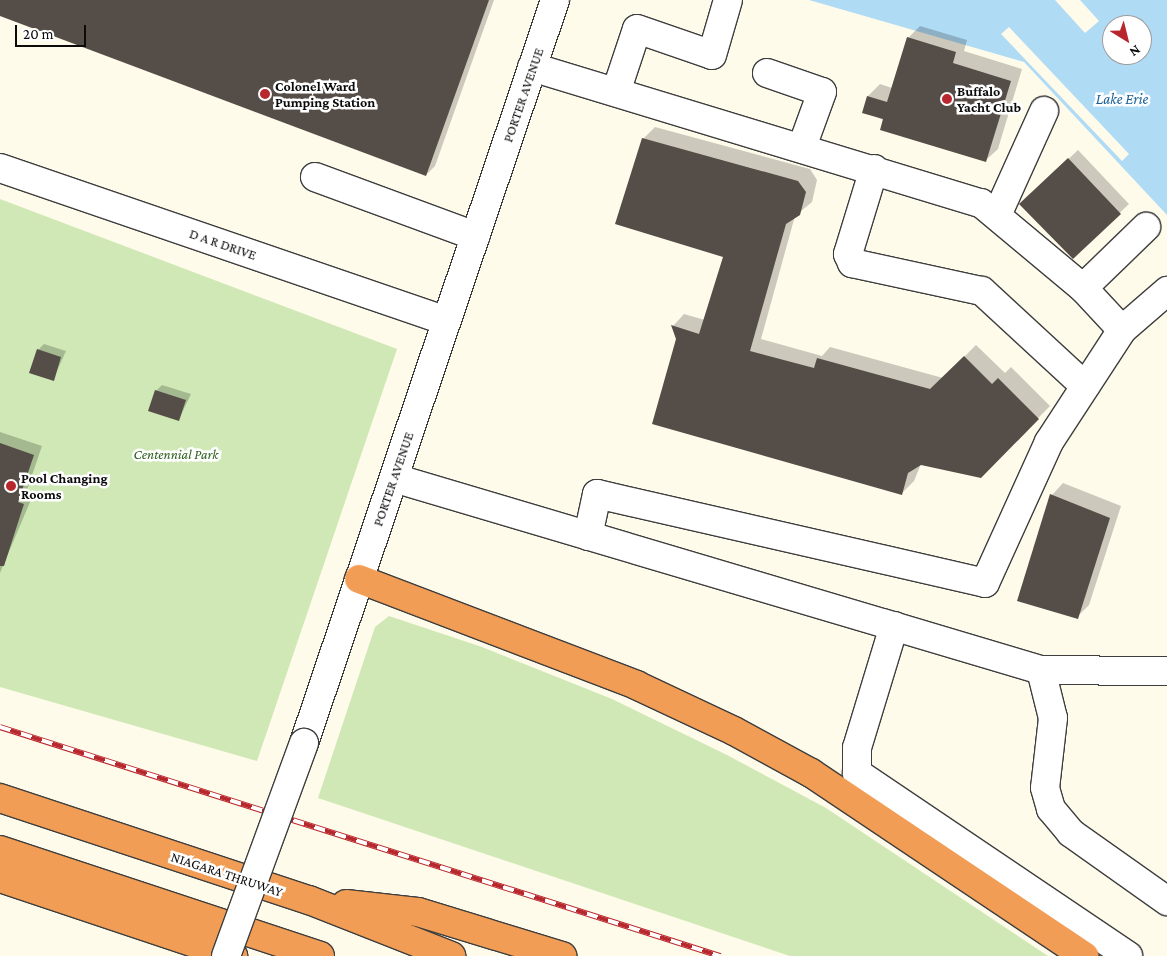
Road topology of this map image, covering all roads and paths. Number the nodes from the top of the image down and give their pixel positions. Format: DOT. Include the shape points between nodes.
graph roads {
  1 [pos="555,0"];
  2 [pos="728,0"];
  3 [pos="532,67"];
  4 [pos="767,73"];
  5 [pos="616,92"];
  6 [pos="1044,111"];
  7 [pos="802,147"];
  8 [pos="0,168"];
  9 [pos="874,169"];
  10 [pos="315,177"];
  11 [pos="998,213"];
  12 [pos="1146,227"];
  13 [pos="475,236"];
  14 [pos="1083,288"];
  15 [pos="1167,291"];
  16 [pos="446,321"];
  17 [pos="1122,330"];
  18 [pos="1085,386"];
  19 [pos="394,478"];
  20 [pos="588,536"];
  21 [pos="360,578"];
  22 [pos="894,626"];
  23 [pos="1041,670"];
  24 [pos="1167,671"];
  25 [pos="0,798"];
  26 [pos="0,850"];
  27 [pos="0,878"];
  28 [pos="309,900"];
  29 [pos="1167,901"];
  30 [pos="226,956"];
  31 [pos="233,956"];
  32 [pos="320,956"];
  33 [pos="452,956"];
  34 [pos="562,956"];
  35 [pos="1084,956"];
  36 [pos="1128,956"];
  1 -- 3 [label="street, PORTER AVENUE"];
  2 -- 5 [label="street" via="712,56 637,29"];
  3 -- 5 [label="street"];
  3 -- 13 [label="street, PORTER AVENUE"];
  4 -- 7 [label="street" via="822,92"];
  5 -- 7 [label="street"];
  6 -- 11 [label="street"];
  7 -- 9 [label="street"];
  8 -- 16 [label="street, D A R DRIVE"];
  9 -- 11 [label="street" via="981,203"];
  9 -- 18 [label="street" via="848,254 852,262 982,292"];
  10 -- 13 [label="street"];
  11 -- 14 [label="street"];
  12 -- 14 [label="street"];
  13 -- 16 [label="street, PORTER AVENUE"];
  14 -- 17 [label="street"];
  15 -- 17 [label="street"];
  16 -- 19 [label="street, PORTER AVENUE"];
  17 -- 18 [label="street"];
  18 -- 20 [label="street" via="1049,442 985,583 597,494"];
  19 -- 20 [label="street"];
  19 -- 21 [label="street, PORTER AVENUE"];
  20 -- 22 [label="street"];
  21 -- 30 [label="street, PORTER AVENUE, bridge"];
  21 -- 35 [label="highway" via="636,685 734,731 811,773"];
  22 -- 23 [label="street"];
  22 -- 36 [label="street" via="857,748 857,772"];
  23 -- 24 [label="street"];
  23 -- 29 [label="street" via="1053,718 1045,788 1050,809 1071,833"];
  25 -- 28 [label="highway, NIAGARA THRUWAY"];
  26 -- 32 [label="highway"];
  27 -- 31 [label="highway"];
  28 -- 33 [label="highway, NIAGARA THRUWAY"];
  28 -- 34 [label="highway" via="418,912"];
}
